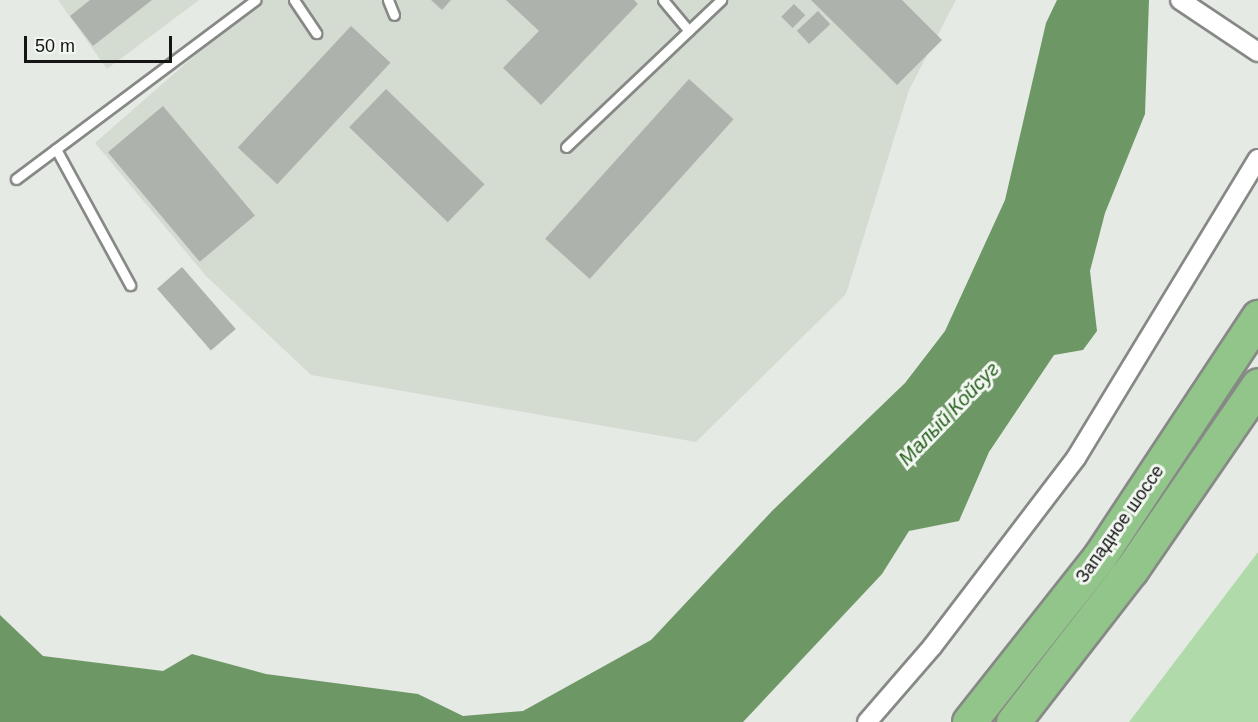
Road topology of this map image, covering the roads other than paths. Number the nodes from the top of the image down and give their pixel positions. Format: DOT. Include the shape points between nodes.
graph roads {
  1 [pos="255,0"];
  2 [pos="294,0"];
  3 [pos="388,0"];
  4 [pos="663,0"];
  5 [pos="721,0"];
  6 [pos="1185,3"];
  7 [pos="394,15"];
  8 [pos="689,31"];
  9 [pos="316,33"];
  10 [pos="1258,52"];
  11 [pos="566,147"];
  12 [pos="56,149"];
  13 [pos="1258,159"];
  14 [pos="16,179"];
  15 [pos="130,285"];
  16 [pos="1258,317"];
  17 [pos="1258,385"];
  18 [pos="867,722"];
  19 [pos="969,722"];
  20 [pos="1013,722"];
  1 -- 12 [label="lane"];
  2 -- 9 [label="lane"];
  3 -- 7 [label="lane"];
  4 -- 8 [label="lane"];
  5 -- 8 [label="lane"];
  6 -- 10 [label="street"];
  8 -- 11 [label="lane"];
  12 -- 14 [label="lane"];
  12 -- 15 [label="lane"];
  13 -- 18 [label="street" via="1076,458 932,648"];
  16 -- 19 [label="highway, Западное шоссе" via="1100,556"];
  17 -- 20 [label="highway, Западное шоссе" via="1131,570"];
}
